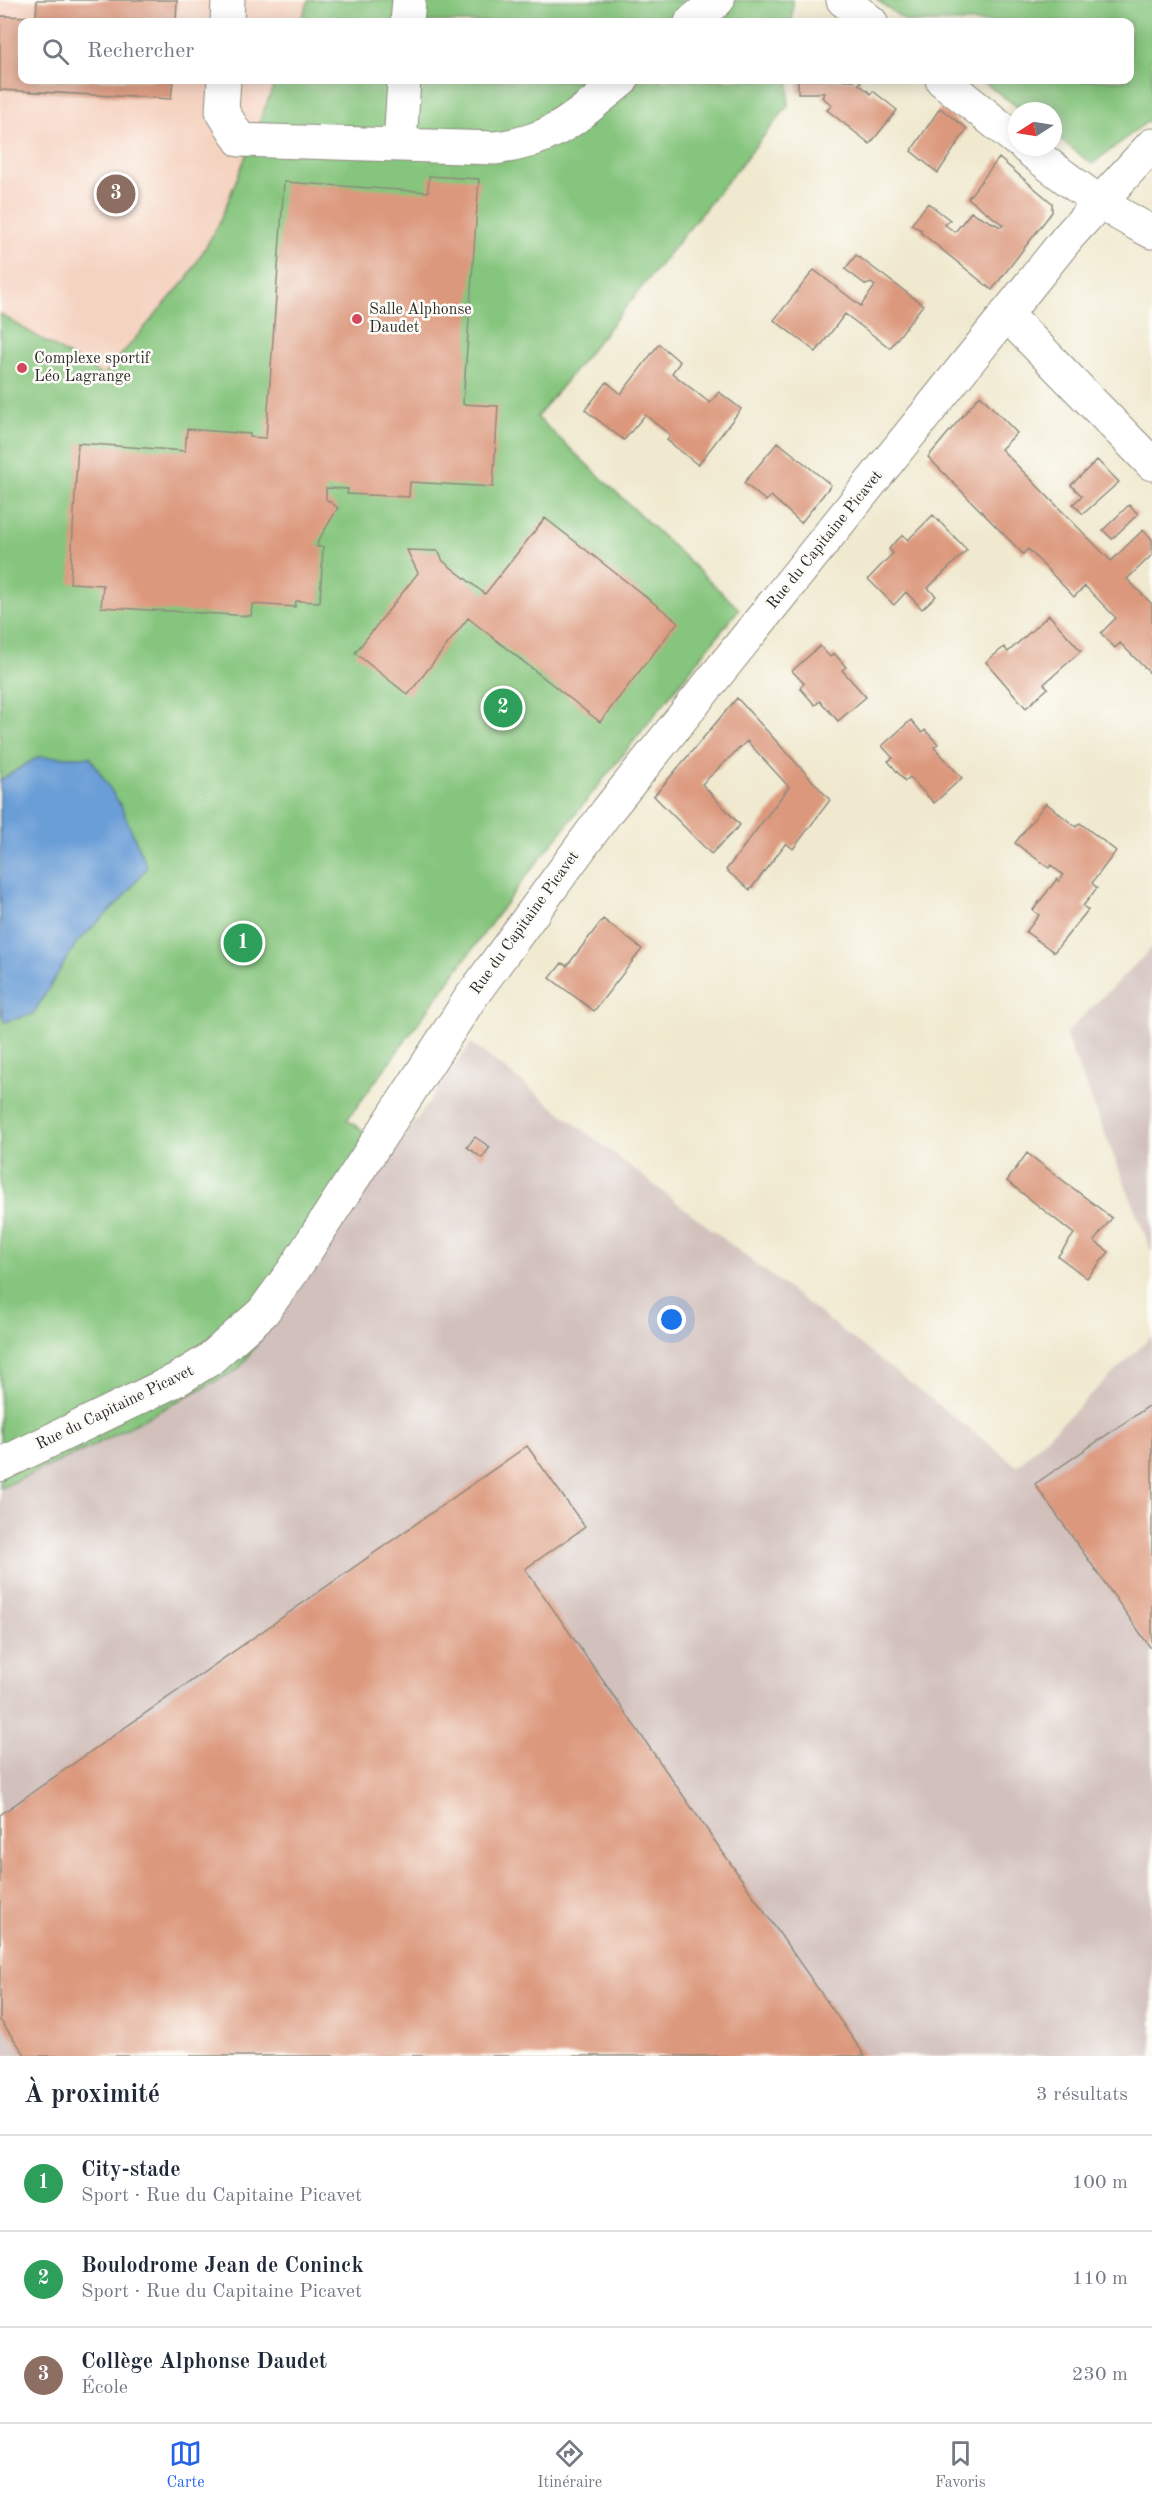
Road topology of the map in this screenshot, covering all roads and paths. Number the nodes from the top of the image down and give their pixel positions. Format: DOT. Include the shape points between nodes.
graph roads {
  1 [pos="228,0"];
  2 [pos="409,0"];
  3 [pos="718,0"];
  4 [pos="843,0"];
  5 [pos="227,18"];
  6 [pos="407,18"];
  7 [pos="696,18"];
  8 [pos="866,18"];
  9 [pos="224,84"];
  10 [pos="404,84"];
  11 [pos="617,84"];
  12 [pos="947,84"];
  13 [pos="1008,133"];
  14 [pos="400,145"];
  15 [pos="1152,145"];
  16 [pos="1038,156"];
  17 [pos="1098,202"];
  18 [pos="1152,232"];
  19 [pos="1006,314"];
  20 [pos="1152,464"];
  21 [pos="0,1465"];
  1 -- 5 [label="street"];
  2 -- 6 [label="street"];
  3 -- 7 [label="street"];
  4 -- 8 [label="street"];
  9 -- 14 [label="street" via="222,111 240,140"];
  10 -- 14 [label="street"];
  11 -- 14 [label="street" via="567,125 533,142 495,148"];
  12 -- 13 [label="street"];
  15 -- 17 [label="street, Rue du Capitaine Picavet"];
  16 -- 17 [label="street"];
  17 -- 18 [label="street"];
  17 -- 19 [label="street, Rue du Capitaine Picavet"];
  19 -- 20 [label="street"];
  19 -- 21 [label="street, Rue du Capitaine Picavet" via="608,810 471,997 263,1312 209,1360 178,1379"];
}
